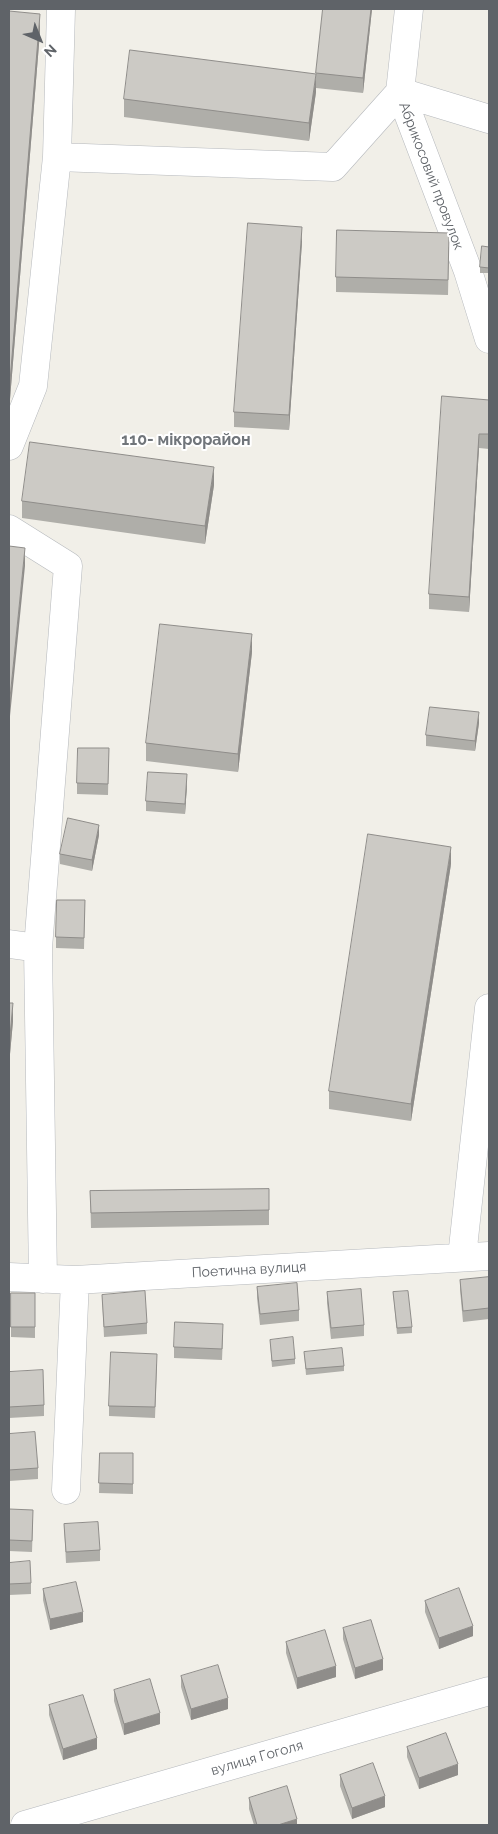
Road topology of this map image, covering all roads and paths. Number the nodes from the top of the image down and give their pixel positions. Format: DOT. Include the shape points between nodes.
graph roads {
  1 [pos="60,9"];
  2 [pos="409,9"];
  3 [pos="400,92"];
  4 [pos="489,119"];
  5 [pos="57,157"];
  6 [pos="489,339"];
  7 [pos="9,446"];
  8 [pos="9,529"];
  9 [pos="9,944"];
  10 [pos="38,948"];
  11 [pos="489,1008"];
  12 [pos="489,1256"];
  13 [pos="462,1257"];
  14 [pos="9,1278"];
  15 [pos="43,1279"];
  16 [pos="76,1280"];
  17 [pos="66,1490"];
  18 [pos="489,1691"];
  19 [pos="25,1825"];
  1 -- 5 [label="street"];
  2 -- 3 [label="street, Абрикосовий провулок"];
  3 -- 4 [label="street"];
  3 -- 5 [label="street" via="334,167"];
  3 -- 6 [label="street, Абрикосовий провулок" via="468,271"];
  5 -- 7 [label="street" via="33,386"];
  8 -- 10 [label="street" via="68,566"];
  9 -- 10 [label="street"];
  10 -- 15 [label="street"];
  11 -- 13 [label="street"];
  12 -- 13 [label="street, Поетична вулиця"];
  13 -- 16 [label="street, Поетична вулиця"];
  14 -- 15 [label="street, Поетична вулиця"];
  15 -- 16 [label="street, Поетична вулиця"];
  16 -- 17 [label="street"];
  18 -- 19 [label="street, вулиця Гоголя"];
}
